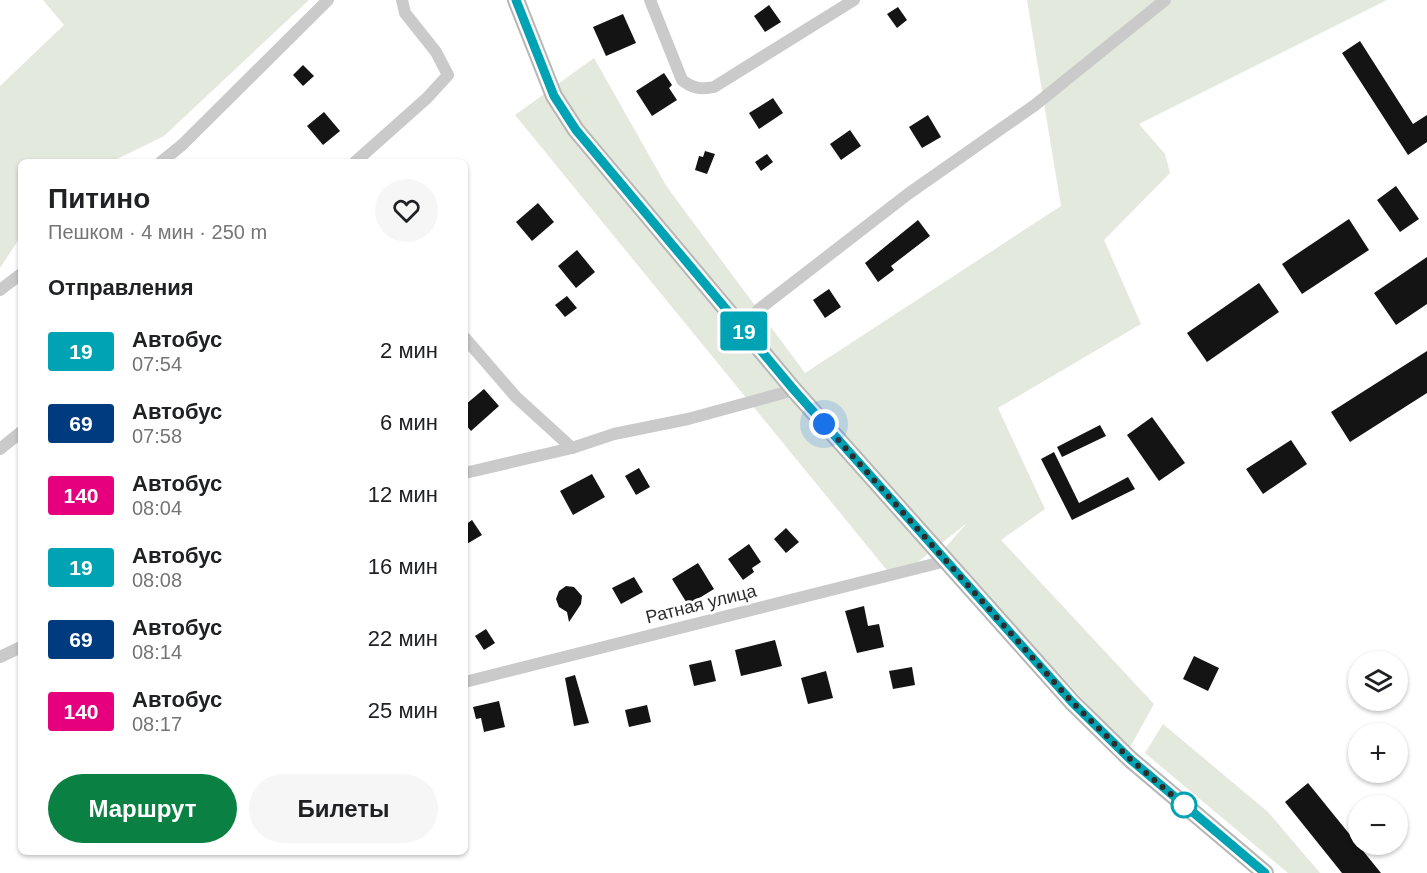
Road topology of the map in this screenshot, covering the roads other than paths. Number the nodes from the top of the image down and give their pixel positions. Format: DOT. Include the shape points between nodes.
graph roads {
  1 [pos="328,0"];
  2 [pos="402,0"];
  3 [pos="516,0"];
  4 [pos="650,0"];
  5 [pos="854,0"];
  6 [pos="1165,0"];
  7 [pos="165,159"];
  8 [pos="358,159"];
  9 [pos="18,276"];
  10 [pos="0,290"];
  11 [pos="758,310"];
  12 [pos="468,341"];
  13 [pos="794,390"];
  14 [pos="18,434"];
  15 [pos="0,448"];
  16 [pos="572,448"];
  17 [pos="468,472"];
  18 [pos="946,561"];
  19 [pos="18,648"];
  20 [pos="0,657"];
  21 [pos="468,681"];
  22 [pos="1265,873"];
  1 -- 7 [label="street"];
  2 -- 8 [label="street" via="405,13 436,52 448,75 428,98"];
  3 -- 13 [label="street" via="554,96 576,130"];
  4 -- 5 [label="street" via="682,80 690,87 705,89"];
  6 -- 11 [label="street" via="1035,105 908,194"];
  9 -- 10 [label="street"];
  12 -- 16 [label="street" via="516,397"];
  13 -- 16 [label="street"];
  13 -- 18 [label="street"];
  14 -- 15 [label="street"];
  16 -- 17 [label="street"];
  18 -- 21 [label="street, Ратная улица"];
  18 -- 22 [label="street" via="1072,702 1130,759"];
  19 -- 20 [label="street"];
}
